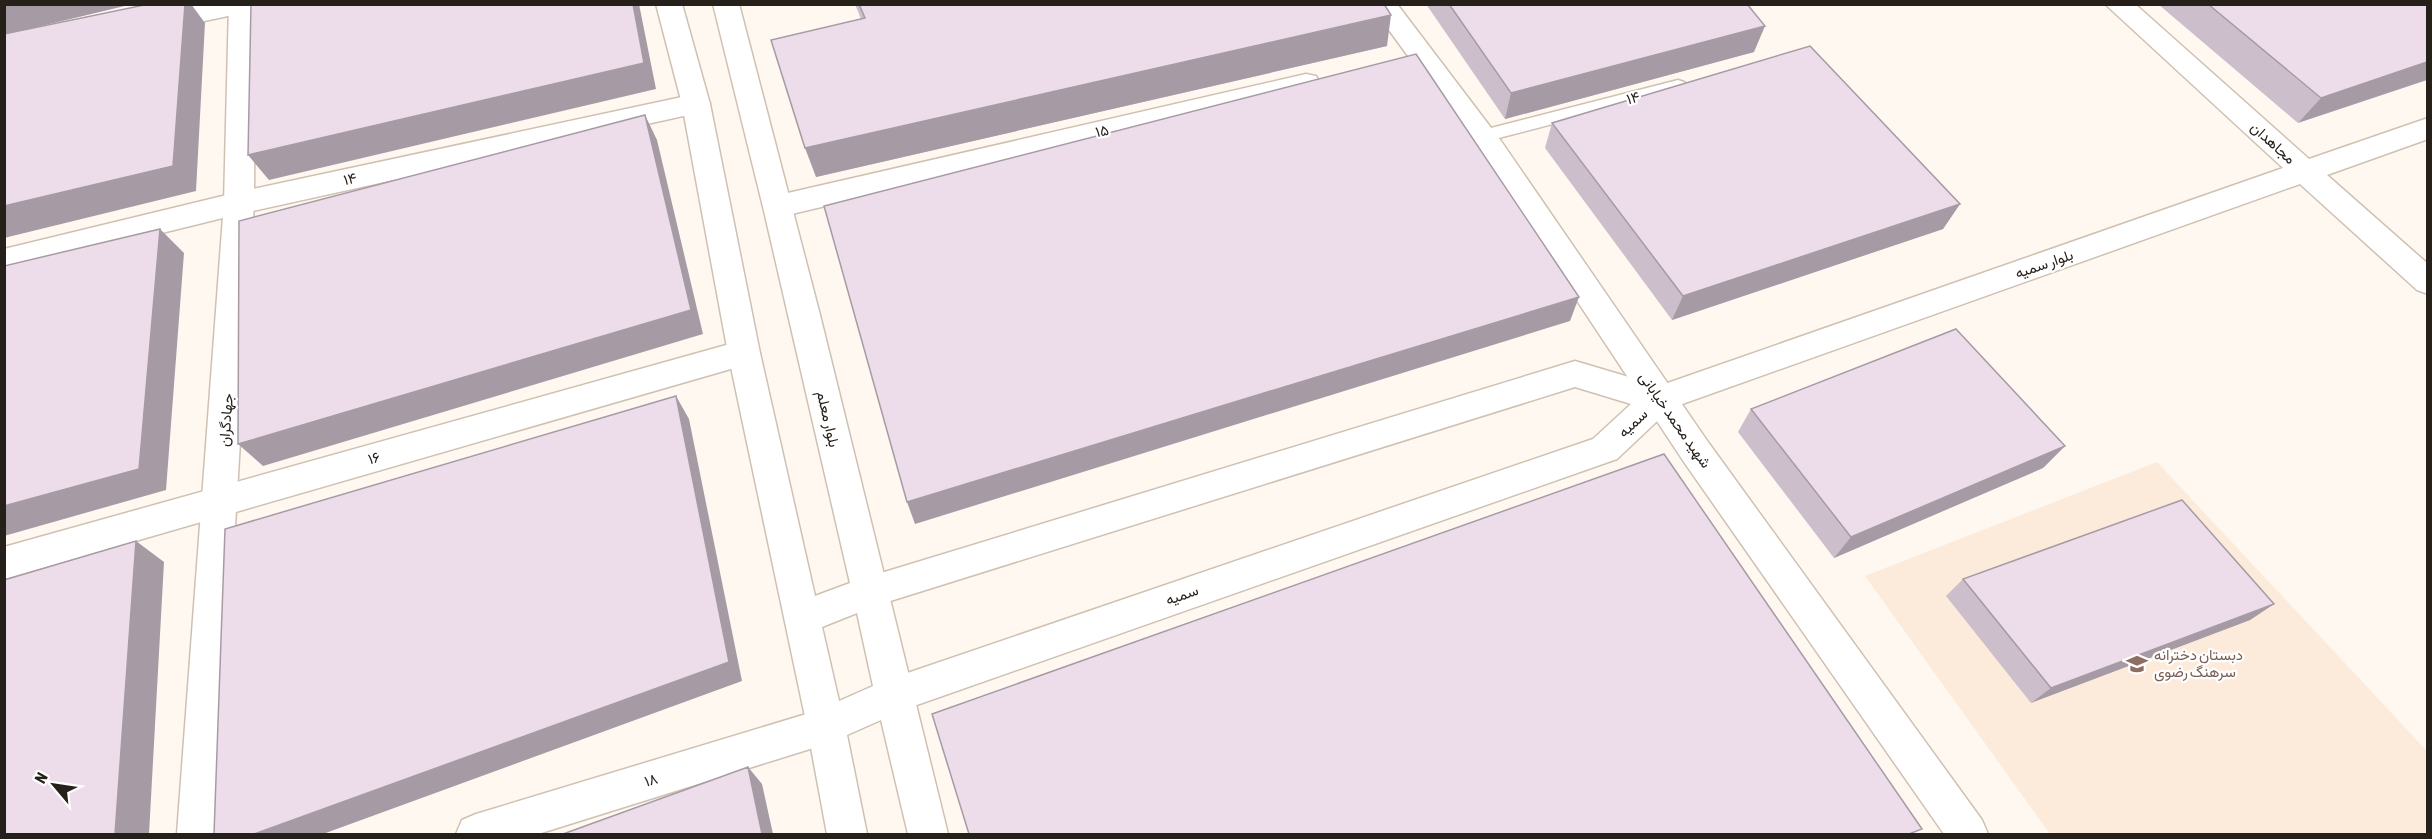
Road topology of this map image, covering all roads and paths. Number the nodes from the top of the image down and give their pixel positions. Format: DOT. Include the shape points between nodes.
graph roads {
  1 [pos="242,4"];
  2 [pos="669,4"];
  3 [pos="726,4"];
  4 [pos="1383,4"];
  5 [pos="2118,4"];
  6 [pos="129,28"];
  7 [pos="1333,77"];
  8 [pos="1691,83"];
  9 [pos="696,104"];
  10 [pos="2427,128"];
  11 [pos="1482,136"];
  12 [pos="2305,172"];
  13 [pos="239,203"];
  14 [pos="779,206"];
  15 [pos="4,261"];
  16 [pos="2427,282"];
  17 [pos="744,353"];
  18 [pos="1659,399"];
  19 [pos="220,501"];
  20 [pos="4,563"];
  21 [pos="868,592"];
  22 [pos="802,618"];
  23 [pos="894,695"];
  24 [pos="826,726"];
  25 [pos="197,834"];
  26 [pos="476,834"];
  27 [pos="847,834"];
  28 [pos="928,834"];
  29 [pos="1968,834"];
  1 -- 6 [label="street"];
  1 -- 13 [label="street, جهادگران"];
  2 -- 9 [label="street"];
  3 -- 14 [label="street, بلوار معلم"];
  4 -- 11 [label="street, شهید محمد خیابانی" via="1413,58"];
  5 -- 12 [label="street, مجاهدان"];
  7 -- 14 [label="street, ۱۵"];
  8 -- 11 [label="lane, ۱۴"];
  9 -- 13 [label="street, ۱۴"];
  9 -- 17 [label="street"];
  10 -- 12 [label="street, بلوار سمیه"];
  11 -- 18 [label="street, شهید محمد خیابانی"];
  12 -- 16 [label="street, مجاهدان"];
  12 -- 18 [label="street, بلوار سمیه"];
  13 -- 15 [label="street, ۱۴"];
  13 -- 19 [label="street, جهادگران"];
  14 -- 21 [label="street, بلوار معلم"];
  17 -- 19 [label="street, ۱۶"];
  17 -- 22 [label="street"];
  18 -- 21 [label="street, سمیه" via="1575,374"];
  18 -- 23 [label="street, سمیه" via="1605,449"];
  18 -- 29 [label="street, شهید محمد خیابانی"];
  19 -- 20 [label="street, ۱۶"];
  19 -- 25 [label="street, جهادگران"];
  21 -- 22 [label="street, سمیه"];
  21 -- 23 [label="street, بلوار معلم"];
  22 -- 24 [label="street"];
  23 -- 24 [label="street, سمیه"];
  23 -- 28 [label="street, بلوار معلم"];
  24 -- 26 [label="street, ۱۸"];
  24 -- 27 [label="street"];
}
